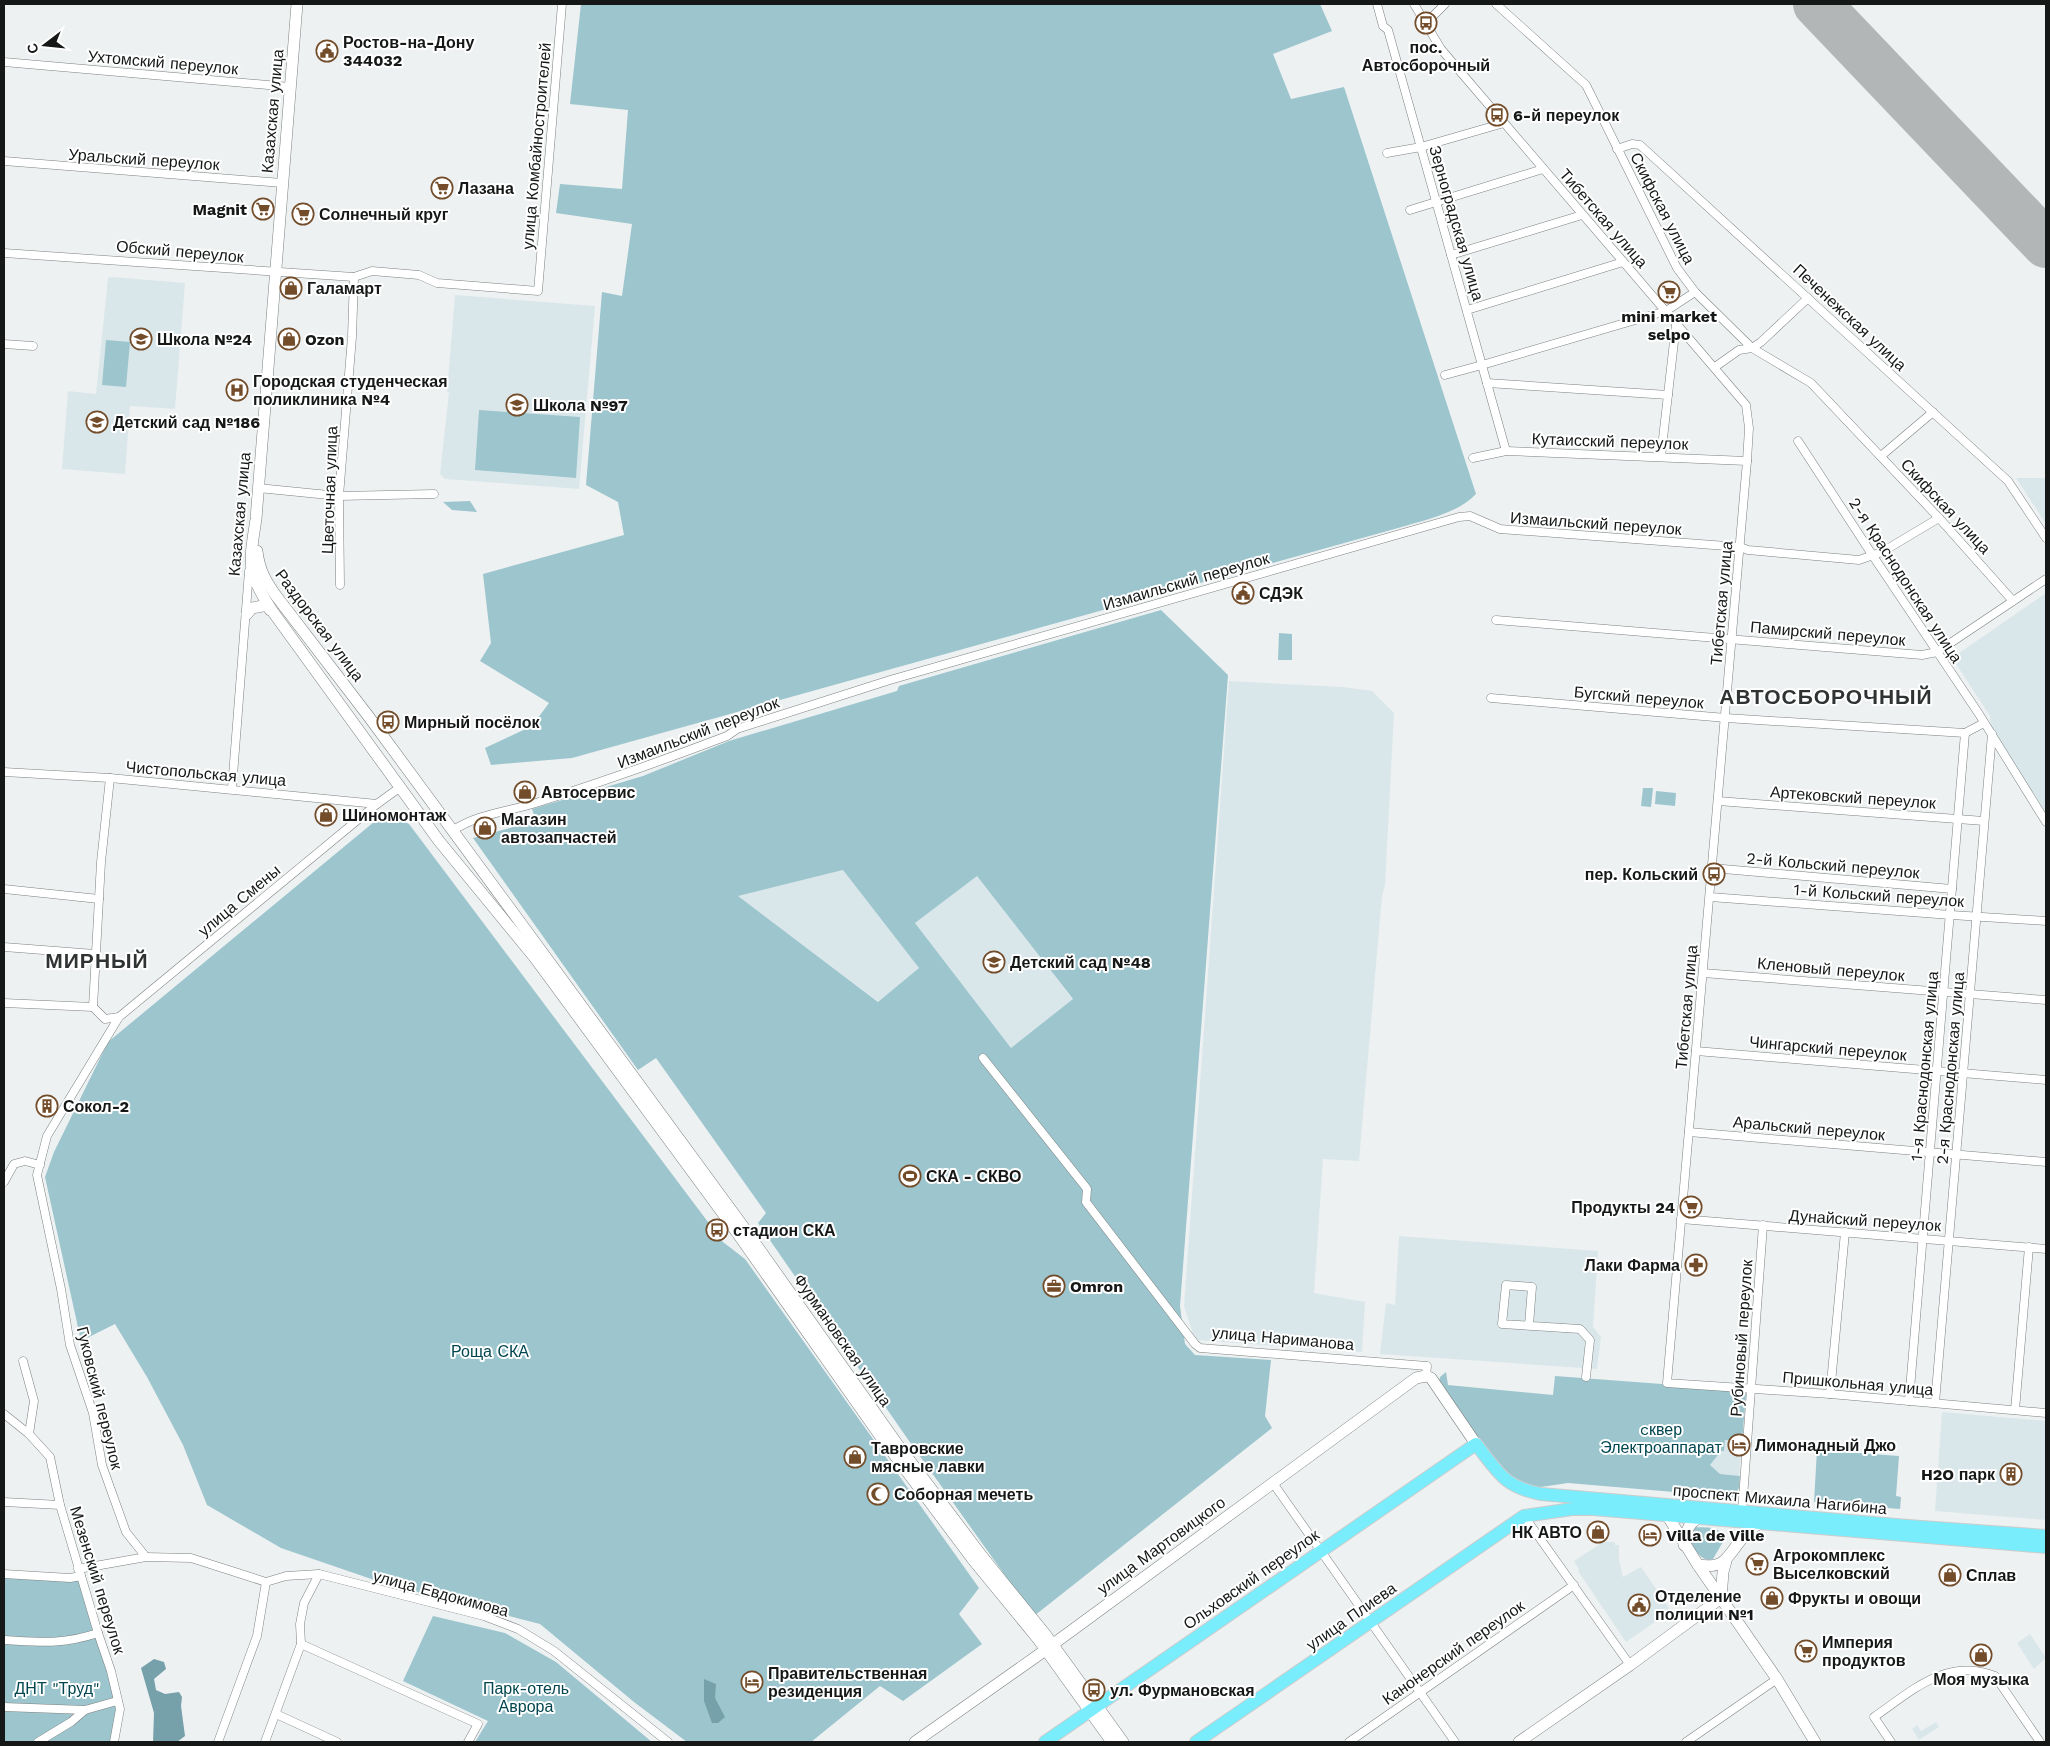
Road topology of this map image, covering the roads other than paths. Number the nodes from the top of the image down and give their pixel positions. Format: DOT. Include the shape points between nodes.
graph roads {
  1 [pos="297,4"];
  2 [pos="562,4"];
  3 [pos="1377,4"];
  4 [pos="1445,4"];
  5 [pos="1496,4"];
  6 [pos="1418,6"];
  7 [pos="1426,23"];
  8 [pos="4,62"];
  9 [pos="290,87"];
  10 [pos="1504,123"];
  11 [pos="1421,147"];
  12 [pos="1618,149"];
  13 [pos="1387,153"];
  14 [pos="4,161"];
  15 [pos="1543,169"];
  16 [pos="282,183"];
  17 [pos="1436,201"];
  18 [pos="1410,210"];
  19 [pos="1582,215"];
  20 [pos="4,252"];
  21 [pos="1451,255"];
  22 [pos="1623,262"];
  23 [pos="274,271"];
  24 [pos="354,277"];
  25 [pos="538,291"];
  26 [pos="1695,292"];
  27 [pos="1808,298"];
  28 [pos="1467,310"];
  29 [pos="1666,311"];
  30 [pos="1676,324"];
  31 [pos="4,344"];
  32 [pos="33,346"];
  33 [pos="1752,348"];
  34 [pos="1482,365"];
  35 [pos="1715,367"];
  36 [pos="1445,374"];
  37 [pos="1487,382"];
  38 [pos="1668,395"];
  39 [pos="1933,412"];
  40 [pos="1798,441"];
  41 [pos="1506,451"];
  42 [pos="1661,456"];
  43 [pos="1881,456"];
  44 [pos="1473,458"];
  45 [pos="1747,461"];
  46 [pos="258,488"];
  47 [pos="434,494"];
  48 [pos="339,496"];
  49 [pos="1939,518"];
  50 [pos="256,519"];
  51 [pos="2046,538"];
  52 [pos="1740,547"];
  53 [pos="1873,556"];
  54 [pos="250,560"];
  55 [pos="2046,579"];
  56 [pos="340,585"];
  57 [pos="2013,601"];
  58 [pos="271,608"];
  59 [pos="247,614"];
  60 [pos="1496,620"];
  61 [pos="1732,639"];
  62 [pos="1937,652"];
  63 [pos="1491,698"];
  64 [pos="369,717"];
  65 [pos="1726,718"];
  66 [pos="1984,723"];
  67 [pos="355,727"];
  68 [pos="1966,733"];
  69 [pos="1992,734"];
  70 [pos="4,772"];
  71 [pos="110,778"];
  72 [pos="232,788"];
  73 [pos="399,788"];
  74 [pos="1718,801"];
  75 [pos="377,804"];
  76 [pos="1958,819"];
  77 [pos="1984,821"];
  78 [pos="2046,822"];
  79 [pos="452,831"];
  80 [pos="439,841"];
  81 [pos="1712,868"];
  82 [pos="4,889"];
  83 [pos="1952,889"];
  84 [pos="1710,897"];
  85 [pos="99,898"];
  86 [pos="1950,916"];
  87 [pos="1976,916"];
  88 [pos="2046,920"];
  89 [pos="4,947"];
  90 [pos="96,954"];
  91 [pos="538,955"];
  92 [pos="1703,973"];
  93 [pos="1944,992"];
  94 [pos="1970,995"];
  95 [pos="2046,1000"];
  96 [pos="4,1003"];
  97 [pos="93,1007"];
  98 [pos="119,1017"];
  99 [pos="1696,1051"];
  100 [pos="983,1058"];
  101 [pos="1937,1071"];
  102 [pos="1963,1074"];
  103 [pos="2046,1080"];
  104 [pos="1689,1132"];
  105 [pos="1930,1152"];
  106 [pos="1956,1154"];
  107 [pos="2046,1162"];
  108 [pos="40,1165"];
  109 [pos="4,1182"];
  110 [pos="1681,1219"];
  111 [pos="1763,1225"];
  112 [pos="1845,1232"];
  113 [pos="1922,1238"];
  114 [pos="1949,1240"];
  115 [pos="2029,1247"];
  116 [pos="2046,1248"];
  117 [pos="1529,1326"];
  118 [pos="22,1361"];
  119 [pos="1426,1376"];
  120 [pos="1586,1377"];
  121 [pos="1667,1383"];
  122 [pos="1751,1389"];
  123 [pos="1830,1394"];
  124 [pos="1909,1401"];
  125 [pos="1936,1404"];
  126 [pos="2015,1410"];
  127 [pos="2046,1413"];
  128 [pos="4,1414"];
  129 [pos="29,1434"];
  130 [pos="1476,1444"];
  131 [pos="1273,1483"];
  132 [pos="1512,1486"];
  133 [pos="4,1502"];
  134 [pos="60,1505"];
  135 [pos="1718,1510"];
  136 [pos="1524,1516"];
  137 [pos="1667,1516"];
  138 [pos="1697,1518"];
  139 [pos="1738,1519"];
  140 [pos="1758,1524"];
  141 [pos="2046,1536"];
  142 [pos="1739,1541"];
  143 [pos="1684,1545"];
  144 [pos="2046,1547"];
  145 [pos="1320,1550"];
  146 [pos="146,1558"];
  147 [pos="1726,1561"];
  148 [pos="1698,1565"];
  149 [pos="80,1573"];
  150 [pos="4,1574"];
  151 [pos="319,1574"];
  152 [pos="266,1582"];
  153 [pos="1574,1585"];
  154 [pos="1721,1598"];
  155 [pos="1371,1622"];
  156 [pos="98,1633"];
  157 [pos="4,1640"];
  158 [pos="301,1644"];
  159 [pos="1049,1647"];
  160 [pos="1630,1665"];
  161 [pos="1777,1679"];
  162 [pos="1420,1692"];
  163 [pos="117,1701"];
  164 [pos="4,1707"];
  165 [pos="1093,1708"];
  166 [pos="85,1710"];
  167 [pos="276,1714"];
  168 [pos="38,1742"];
  169 [pos="114,1742"];
  170 [pos="218,1742"];
  171 [pos="265,1742"];
  172 [pos="337,1742"];
  173 [pos="468,1742"];
  174 [pos="668,1742"];
  175 [pos="915,1742"];
  176 [pos="1045,1742"];
  177 [pos="1112,1742"];
  178 [pos="1123,1742"];
  179 [pos="1196,1742"];
  180 [pos="1349,1742"];
  181 [pos="1455,1742"];
  182 [pos="1519,1742"];
  183 [pos="1686,1742"];
  184 [pos="1815,1742"];
  185 [pos="1891,1742"];
  186 [pos="2040,1742"];
  1 -- 9 [label="main road, Казахская улица"];
  2 -- 25 [label="street, улица Комбайностроителей"];
  3 -- 11 [label="street, Зерноградская улица" via="1383,26 1388,30"];
  4 -- 7 [label="street"];
  5 -- 12 [label="street, Скифская улица" via="1586,85"];
  6 -- 7 [label="street, Тибетская улица"];
  7 -- 10 [label="street, Тибетская улица" via="1441,49"];
  8 -- 9 [label="street, Ухтомский переулок"];
  9 -- 16 [label="main road, Казахская улица"];
  10 -- 11 [label="street"];
  10 -- 15 [label="street, Тибетская улица"];
  11 -- 13 [label="street"];
  11 -- 17 [label="street, Зерноградская улица"];
  12 -- 26 [label="street, Скифская улица" via="1676,268"];
  12 -- 27 [label="street, Печенежская улица" via="1640,144"];
  14 -- 16 [label="street, Уральский переулок"];
  15 -- 17 [label="street"];
  15 -- 19 [label="street, Тибетская улица"];
  16 -- 23 [label="main road, Казахская улица"];
  17 -- 18 [label="street"];
  17 -- 21 [label="street, Зерноградская улица"];
  19 -- 21 [label="street"];
  19 -- 22 [label="street, Тибетская улица"];
  20 -- 23 [label="street, Обский переулок"];
  21 -- 28 [label="street, Зерноградская улица"];
  22 -- 28 [label="street"];
  22 -- 29 [label="street, Тибетская улица"];
  23 -- 24 [label="street, Обский переулок"];
  23 -- 46 [label="main road, Казахская улица"];
  24 -- 25 [label="street, Обский переулок" via="372,271 419,275 437,283"];
  24 -- 48 [label="street, Цветочная улица"];
  26 -- 29 [label="street"];
  26 -- 33 [label="street, Скифская улица"];
  27 -- 33 [label="street"];
  27 -- 39 [label="street, Печенежская улица"];
  28 -- 34 [label="street, Зерноградская улица"];
  29 -- 30 [label="street, Тибетская улица"];
  29 -- 34 [label="street"];
  30 -- 35 [label="street, Тибетская улица"];
  30 -- 38 [label="street"];
  31 -- 32 [label="street"];
  33 -- 35 [label="street" via="1739,350"];
  33 -- 43 [label="street, Скифская улица" via="1811,383"];
  34 -- 36 [label="street"];
  34 -- 37 [label="street, Зерноградская улица"];
  35 -- 45 [label="street, Тибетская улица" via="1746,405 1749,428"];
  37 -- 38 [label="street"];
  37 -- 41 [label="street, Зерноградская улица"];
  38 -- 42 [label="street"];
  39 -- 43 [label="street"];
  39 -- 51 [label="street, Печенежская улица" via="2008,481"];
  40 -- 53 [label="street, 2-я Краснодонская улица"];
  41 -- 42 [label="street, Кутаисский переулок"];
  41 -- 44 [label="street, Кутаисский переулок"];
  42 -- 45 [label="street, Кутаисский переулок"];
  43 -- 49 [label="street, Скифская улица"];
  45 -- 52 [label="street, Тибетская улица"];
  46 -- 48 [label="street"];
  46 -- 50 [label="main road, Казахская улица"];
  47 -- 48 [label="street"];
  48 -- 56 [label="street, Цветочная улица"];
  49 -- 53 [label="street, Измаильский переулок"];
  49 -- 57 [label="street, Скифская улица"];
  50 -- 54 [label="main road, Казахская улица"];
  50 -- 64 [label="main road, Раздорская улица" via="258,562 263,578"];
  52 -- 53 [label="street, Измаильский переулок" via="1859,560"];
  52 -- 61 [label="street, Тибетская улица"];
  52 -- 79 [label="street, Измаильский переулок" via="1500,529 1470,516 1459,517 890,680 737,729 643,769 527,806 471,819"];
  53 -- 62 [label="street, 2-я Краснодонская улица"];
  54 -- 58 [label="main road, Раздорская улица" via="255,582"];
  54 -- 59 [label="street, Казахская улица"];
  55 -- 57 [label="street, Памирский переулок"];
  57 -- 62 [label="street, Памирский переулок"];
  58 -- 59 [label="main road" via="252,608"];
  58 -- 67 [label="main road, Раздорская улица"];
  59 -- 72 [label="street, Казахская улица"];
  60 -- 61 [label="street, Памирский переулок"];
  61 -- 62 [label="street, Памирский переулок" via="1922,655"];
  61 -- 65 [label="street, Тибетская улица"];
  62 -- 66 [label="street, 2-я Краснодонская улица"];
  63 -- 65 [label="street, Бугский переулок"];
  64 -- 67 [label="main road"];
  64 -- 79 [label="main road, Раздорская улица"];
  65 -- 68 [label="street, Бугский переулок"];
  65 -- 74 [label="street, Тибетская улица"];
  66 -- 68 [label="street"];
  66 -- 69 [label="street, 2-я Краснодонская улица"];
  67 -- 73 [label="main road, Раздорская улица"];
  68 -- 76 [label="street, 1-я Краснодонская улица"];
  69 -- 77 [label="street, 2-я Краснодонская улица"];
  69 -- 78 [label="street, 2-я Краснодонская улица"];
  70 -- 71 [label="street, Чистопольская улица"];
  71 -- 72 [label="street, Чистопольская улица"];
  71 -- 85 [label="street"];
  72 -- 75 [label="street, Чистопольская улица"];
  73 -- 75 [label="street"];
  73 -- 80 [label="main road, Раздорская улица"];
  74 -- 76 [label="street, Артековский переулок"];
  74 -- 81 [label="street, Тибетская улица"];
  75 -- 98 [label="street, улица Смены"];
  76 -- 77 [label="street, Артековский переулок"];
  76 -- 83 [label="street, 1-я Краснодонская улица"];
  77 -- 87 [label="street, 2-я Краснодонская улица"];
  79 -- 80 [label="main road"];
  79 -- 91 [label="main road, Раздорская улица"];
  80 -- 91 [label="main road, Раздорская улица"];
  81 -- 83 [label="street, 2-й Кольский переулок"];
  81 -- 84 [label="street, Тибетская улица"];
  82 -- 85 [label="street"];
  83 -- 86 [label="street, 1-я Краснодонская улица"];
  84 -- 86 [label="street, 1-й Кольский переулок"];
  84 -- 92 [label="street, Тибетская улица"];
  85 -- 90 [label="street"];
  86 -- 87 [label="street, 1-й Кольский переулок"];
  86 -- 93 [label="street, 1-я Краснодонская улица"];
  87 -- 88 [label="street, 1-й Кольский переулок"];
  87 -- 94 [label="street, 2-я Краснодонская улица"];
  89 -- 90 [label="street"];
  90 -- 97 [label="street"];
  91 -- 159 [label="main road, Фурмановская улица" via="881,1437 974,1561"];
  92 -- 93 [label="street, Кленовый переулок"];
  92 -- 99 [label="street, Тибетская улица"];
  93 -- 94 [label="street, Кленовый переулок"];
  93 -- 101 [label="street, 1-я Краснодонская улица"];
  94 -- 95 [label="street, Кленовый переулок"];
  94 -- 102 [label="street, 2-я Краснодонская улица"];
  96 -- 97 [label="street"];
  97 -- 98 [label="street" via="106,1019"];
  98 -- 108 [label="street, улица Смены" via="47,1136"];
  99 -- 101 [label="street, Чингарский переулок"];
  99 -- 104 [label="street, Тибетская улица"];
  100 -- 119 [label="street, улица Нариманова" via="1084,1184 1086,1202 1200,1348 1427,1366"];
  101 -- 102 [label="street, Чингарский переулок"];
  101 -- 105 [label="street, 1-я Краснодонская улица"];
  102 -- 103 [label="street, Чингарский переулок"];
  102 -- 106 [label="street, 2-я Краснодонская улица"];
  104 -- 105 [label="street, Аральский переулок"];
  104 -- 110 [label="street, Тибетская улица"];
  105 -- 106 [label="street, Аральский переулок"];
  105 -- 113 [label="street, 1-я Краснодонская улица"];
  106 -- 107 [label="street, Аральский переулок"];
  106 -- 114 [label="street, 2-я Краснодонская улица"];
  108 -- 109 [label="street" via="25,1160 14,1164"];
  108 -- 146 [label="street, Гуковский переулок" via="37,1175 70,1345 93,1413 102,1465 126,1532"];
  110 -- 111 [label="street, Дунайский переулок"];
  110 -- 121 [label="street, Тибетская улица"];
  111 -- 112 [label="street, Дунайский переулок"];
  111 -- 122 [label="street, Рубиновый переулок"];
  112 -- 113 [label="street, Дунайский переулок"];
  112 -- 123 [label="street"];
  113 -- 114 [label="street, Дунайский переулок"];
  113 -- 124 [label="street, 1-я Краснодонская улица"];
  114 -- 115 [label="street, Дунайский переулок"];
  114 -- 125 [label="street, 2-я Краснодонская улица"];
  115 -- 116 [label="street, Дунайский переулок"];
  115 -- 126 [label="street"];
  117 -- 117 [label="street" via="1502,1324 1506,1285 1532,1287"];
  117 -- 120 [label="street" via="1580,1329 1590,1340"];
  118 -- 129 [label="street" via="34,1401"];
  119 -- 130 [label="main road, улица Нариманова" via="1431,1378"];
  119 -- 131 [label="main road, улица Мартовицкого" via="1416,1378"];
  121 -- 122 [label="street, Пришкольная улица"];
  122 -- 123 [label="street, Пришкольная улица"];
  122 -- 139 [label="street, Рубиновый переулок"];
  123 -- 124 [label="street, Пришкольная улица"];
  124 -- 125 [label="street, Пришкольная улица"];
  125 -- 126 [label="street, Пришкольная улица"];
  126 -- 127 [label="street, Пришкольная улица"];
  128 -- 129 [label="street, Мезенский переулок"];
  129 -- 134 [label="street, Мезенский переулок" via="50,1457"];
  130 -- 132 [label="main road, улица Нариманова"];
  130 -- 145 [label="main road, Ольховский переулок"];
  131 -- 145 [label="street"];
  131 -- 159 [label="main road, улица Мартовицкого"];
  132 -- 135 [label="main road, проспект Михаила Нагибина" via="1541,1494"];
  133 -- 134 [label="street"];
  134 -- 149 [label="street, Мезенский переулок"];
  135 -- 138 [label="main road"];
  135 -- 139 [label="main road, проспект Михаила Нагибина"];
  136 -- 137 [label="main road, проспект Михаила Нагибина" via="1572,1509"];
  136 -- 153 [label="street"];
  136 -- 155 [label="main road, улица Плиева"];
  137 -- 138 [label="main road, проспект Михаила Нагибина"];
  137 -- 143 [label="main road"];
  138 -- 139 [label="main road, проспект Михаила Нагибина"];
  138 -- 143 [label="main road" via="1687,1529"];
  139 -- 140 [label="main road, проспект Михаила Нагибина"];
  139 -- 141 [label="main road, проспект Михаила Нагибина"];
  139 -- 142 [label="main road"];
  140 -- 142 [label="main road"];
  140 -- 144 [label="main road, проспект Михаила Нагибина"];
  142 -- 147 [label="main road"];
  143 -- 148 [label="main road"];
  145 -- 155 [label="street"];
  145 -- 165 [label="main road, Ольховский переулок"];
  146 -- 149 [label="street"];
  146 -- 152 [label="street" via="191,1558"];
  147 -- 148 [label="main road" via="1712,1566"];
  147 -- 154 [label="main road"];
  148 -- 154 [label="main road"];
  149 -- 150 [label="street" via="70,1578"];
  149 -- 156 [label="street, Мезенский переулок"];
  151 -- 152 [label="street, улица Евдокимова" via="286,1576"];
  151 -- 158 [label="street" via="304,1603"];
  151 -- 174 [label="street, улица Евдокимова" via="484,1616 518,1629 554,1651"];
  152 -- 170 [label="street" via="257,1636"];
  153 -- 160 [label="street"];
  153 -- 162 [label="street, Канонерский переулок"];
  154 -- 160 [label="main road"];
  154 -- 161 [label="main road"];
  155 -- 162 [label="street"];
  155 -- 179 [label="main road, улица Плиева"];
  156 -- 157 [label="street" via="58,1643"];
  156 -- 163 [label="street, Мезенский переулок"];
  158 -- 167 [label="street"];
  158 -- 173 [label="street" via="478,1724"];
  159 -- 165 [label="main road, Фурмановская улица"];
  159 -- 175 [label="main road, улица Мартовицкого"];
  160 -- 182 [label="main road"];
  161 -- 183 [label="street"];
  161 -- 184 [label="main road"];
  162 -- 180 [label="street, Канонерский переулок"];
  162 -- 181 [label="street"];
  163 -- 166 [label="street"];
  163 -- 169 [label="street, Мезенский переулок" via="120,1709"];
  164 -- 166 [label="street"];
  165 -- 176 [label="main road, Ольховский переулок"];
  165 -- 177 [label="main road, Фурмановская улица"];
  165 -- 178 [label="main road, Фурмановская улица"];
  166 -- 168 [label="street"];
  167 -- 171 [label="street"];
  167 -- 172 [label="street"];
  185 -- 186 [label="street" via="1874,1717 1923,1683 1950,1671 1969,1669 1995,1676"];
}
